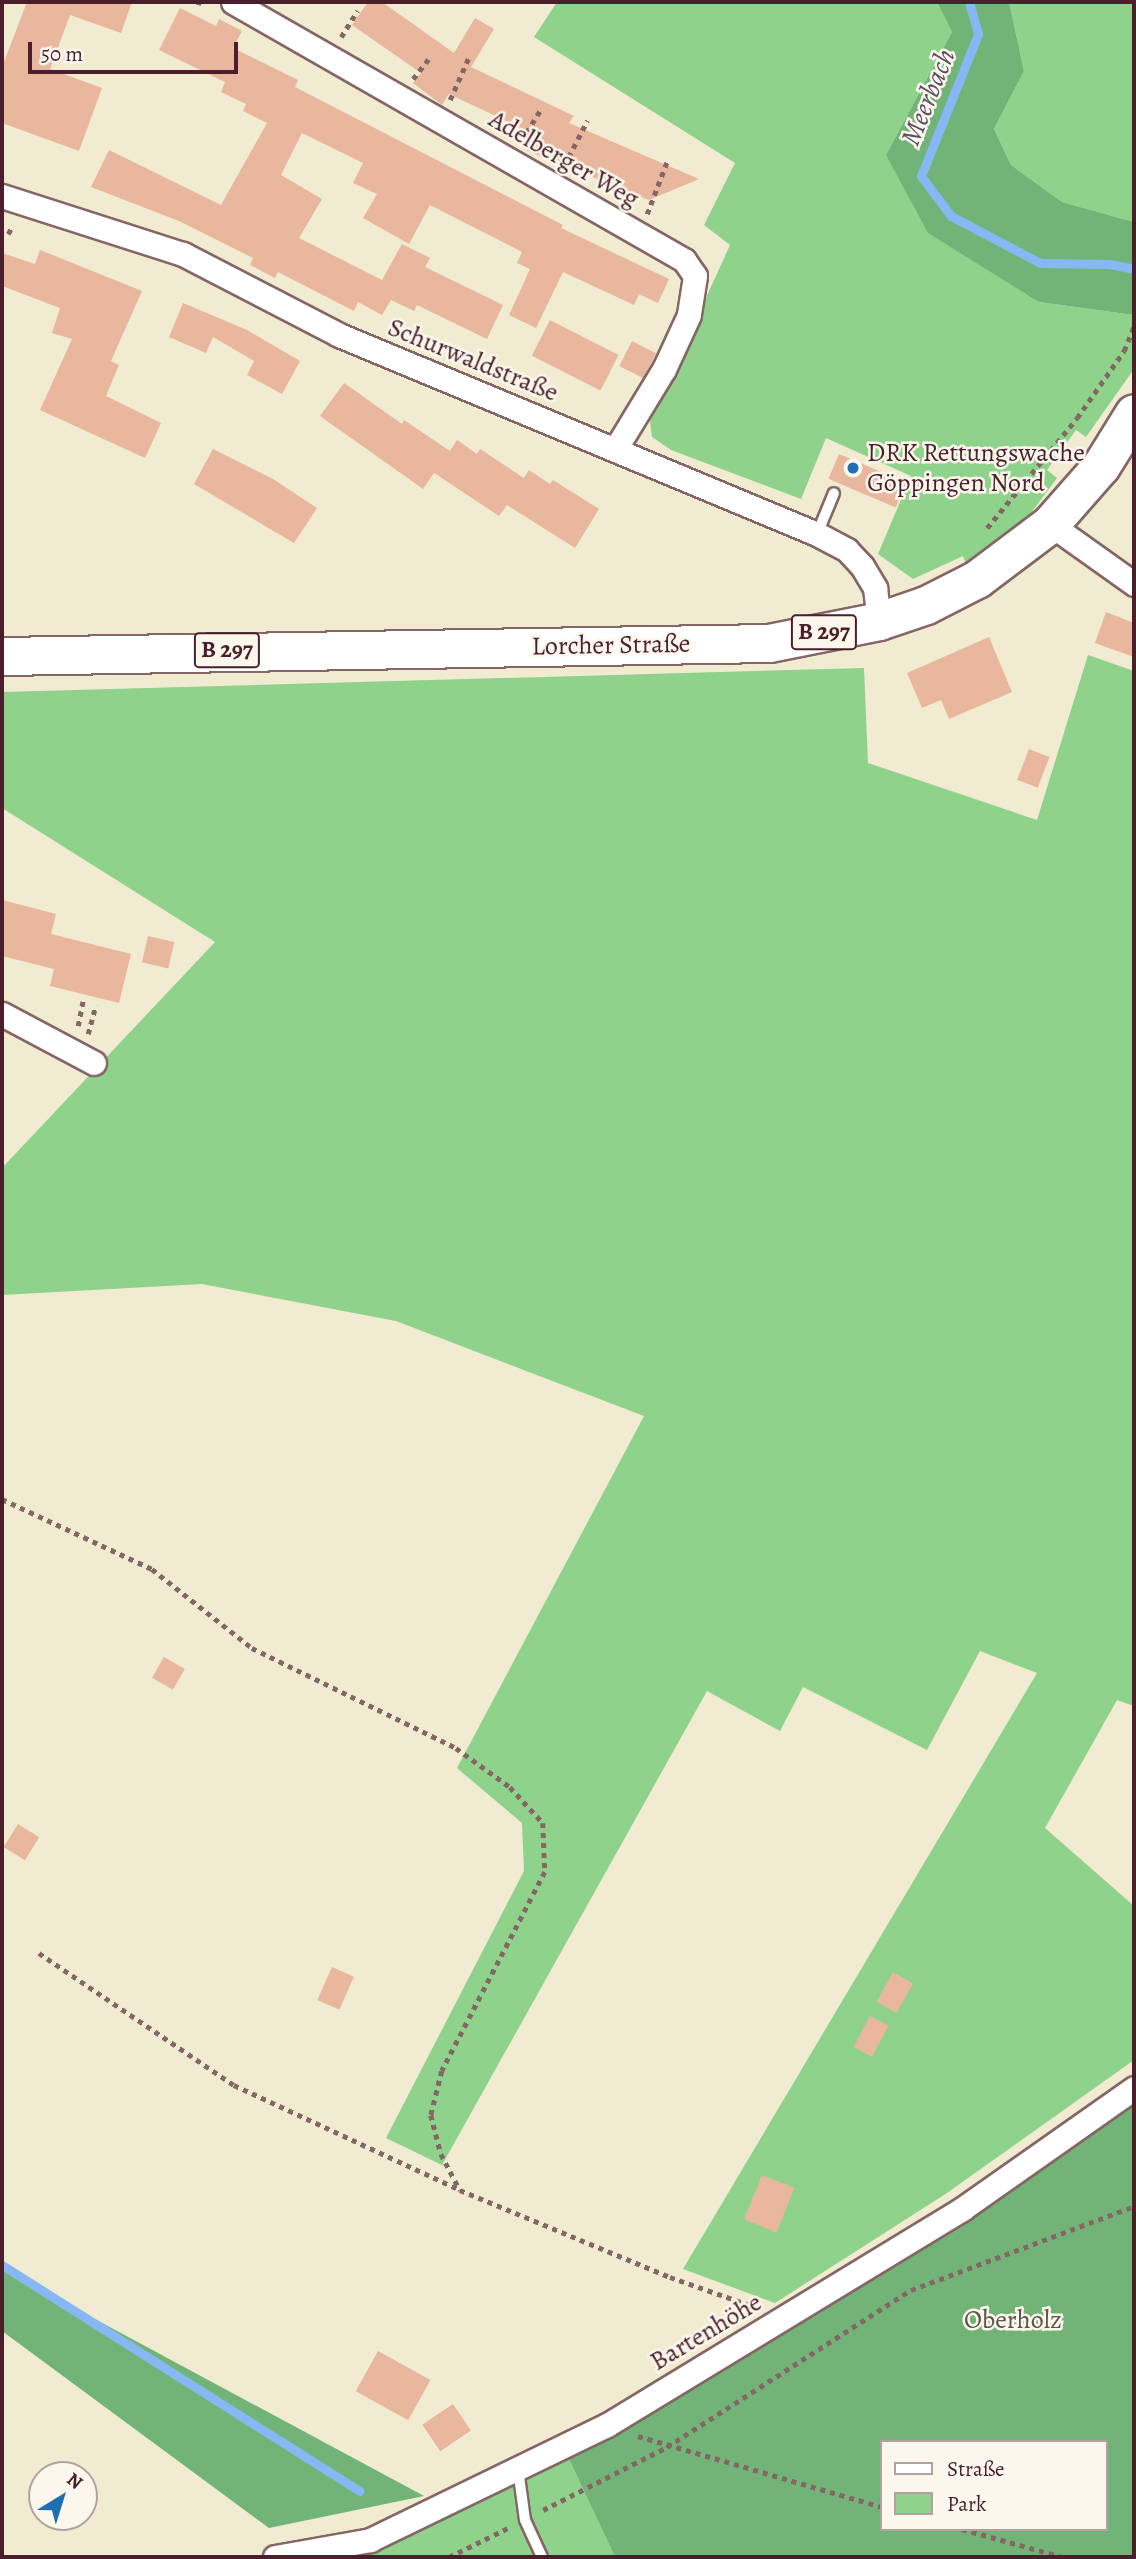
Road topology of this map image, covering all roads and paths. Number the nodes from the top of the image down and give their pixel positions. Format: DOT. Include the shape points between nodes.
graph roads {
  1 [pos="233,2"];
  2 [pos="469,57"];
  3 [pos="540,110"];
  4 [pos="438,118"];
  5 [pos="587,121"];
  6 [pos="667,159"];
  7 [pos="510,160"];
  8 [pos="554,185"];
  9 [pos="2,196"];
  10 [pos="637,233"];
  11 [pos="1134,326"];
  12 [pos="1134,413"];
  13 [pos="616,448"];
  14 [pos="834,493"];
  15 [pos="1050,524"];
  16 [pos="984,532"];
  17 [pos="817,534"];
  18 [pos="1134,584"];
  19 [pos="879,621"];
  20 [pos="2,656"];
  21 [pos="2,1014"];
  22 [pos="94,1063"];
  23 [pos="2,1499"];
  24 [pos="39,1953"];
  25 [pos="1134,2088"];
  26 [pos="460,2190"];
  27 [pos="1134,2206"];
  28 [pos="785,2318"];
  29 [pos="607,2425"];
  30 [pos="667,2447"];
  31 [pos="518,2469"];
  32 [pos="880,2506"];
  33 [pos="524,2520"];
  34 [pos="969,2531"];
  35 [pos="275,2557"];
  36 [pos="449,2557"];
  37 [pos="542,2557"];
  38 [pos="1063,2557"];
  1 -- 4 [label="street, Adelberger Weg"];
  2 -- 4 [label="path"];
  3 -- 7 [label="path"];
  4 -- 7 [label="street, Adelberger Weg"];
  5 -- 8 [label="path"];
  6 -- 10 [label="path"];
  7 -- 8 [label="street, Adelberger Weg"];
  8 -- 10 [label="street, Adelberger Weg"];
  9 -- 13 [label="street, Schurwaldstraße" via="183,254 339,335"];
  10 -- 13 [label="street, Adelberger Weg" via="684,260 695,276 684,326"];
  11 -- 16 [label="path" via="1124,351 1077,418"];
  12 -- 15 [label="main road, Lorcher Straße / B 297" via="1101,466"];
  13 -- 17 [label="street, Schurwaldstraße"];
  14 -- 17 [label="lane"];
  15 -- 18 [label="street"];
  15 -- 19 [label="main road, Lorcher Straße / B 297" via="977,579 926,605"];
  17 -- 19 [label="street, Schurwaldstraße" via="847,550 862,566 875,588"];
  19 -- 20 [label="main road, Lorcher Straße / B 297" via="769,643"];
  21 -- 22 [label="street"];
  23 -- 26 [label="path" via="152,1569 252,1648 456,1748 510,1787 543,1823 545,1872 442,2071 430,2115 441,2154"];
  24 -- 26 [label="path" via="234,2085"];
  25 -- 28 [label="street, Bartenhöhe" via="962,2209"];
  26 -- 28 [label="path" via="670,2277"];
  27 -- 30 [label="path" via="911,2290"];
  28 -- 29 [label="street, Bartenhöhe"];
  29 -- 30 [label="path"];
  29 -- 31 [label="street, Bartenhöhe"];
  30 -- 32 [label="path"];
  30 -- 33 [label="path"];
  31 -- 33 [label="lane"];
  31 -- 35 [label="street, Bartenhöhe" via="370,2540"];
  33 -- 36 [label="path"];
  33 -- 37 [label="lane"];
  34 -- 38 [label="path"];
}
